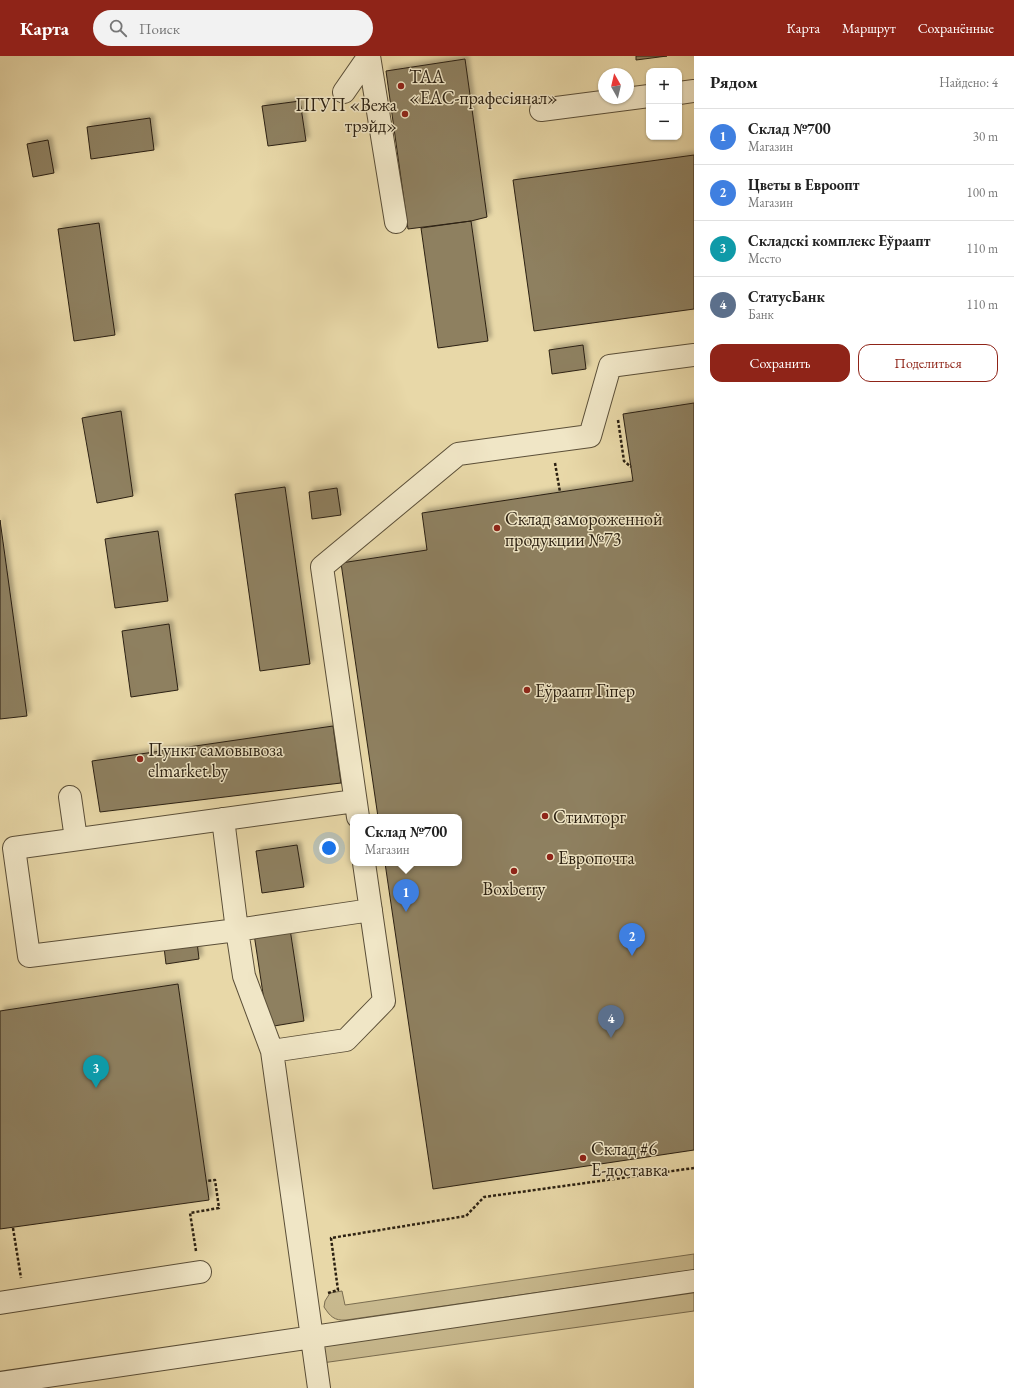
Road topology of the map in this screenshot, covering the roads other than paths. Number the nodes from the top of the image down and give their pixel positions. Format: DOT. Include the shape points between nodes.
graph roads {
  1 [pos="369,56"];
  2 [pos="694,91"];
  3 [pos="344,92"];
  4 [pos="682,93"];
  5 [pos="646,96"];
  6 [pos="541,110"];
  7 [pos="396,222"];
  8 [pos="694,356"];
  9 [pos="70,797"];
  10 [pos="356,809"];
  11 [pos="223,819"];
  12 [pos="76,839"];
  13 [pos="364,866"];
  14 [pos="371,910"];
  15 [pos="237,930"];
  16 [pos="272,1051"];
  17 [pos="200,1272"];
  18 [pos="694,1281"];
  19 [pos="0,1303"];
  20 [pos="312,1338"];
  21 [pos="0,1383"];
  22 [pos="319,1388"];
  1 -- 3 [label="lane"];
  1 -- 7 [label="lane"];
  2 -- 4 [label="lane"];
  5 -- 6 [label="lane"];
  8 -- 10 [label="lane" via="610,366 590,436 458,454 322,567"];
  9 -- 12 [label="lane"];
  10 -- 11 [label="lane"];
  11 -- 12 [label="lane"];
  11 -- 15 [label="lane"];
  12 -- 15 [label="lane" via="14,848 29,956"];
  13 -- 14 [label="lane"];
  14 -- 15 [label="lane"];
  14 -- 16 [label="lane" via="384,1001 346,1040"];
  15 -- 16 [label="lane" via="244,976"];
  16 -- 20 [label="lane"];
  17 -- 19 [label="lane"];
  18 -- 20 [label="lane"];
  20 -- 21 [label="lane"];
  20 -- 22 [label="lane"];
}
